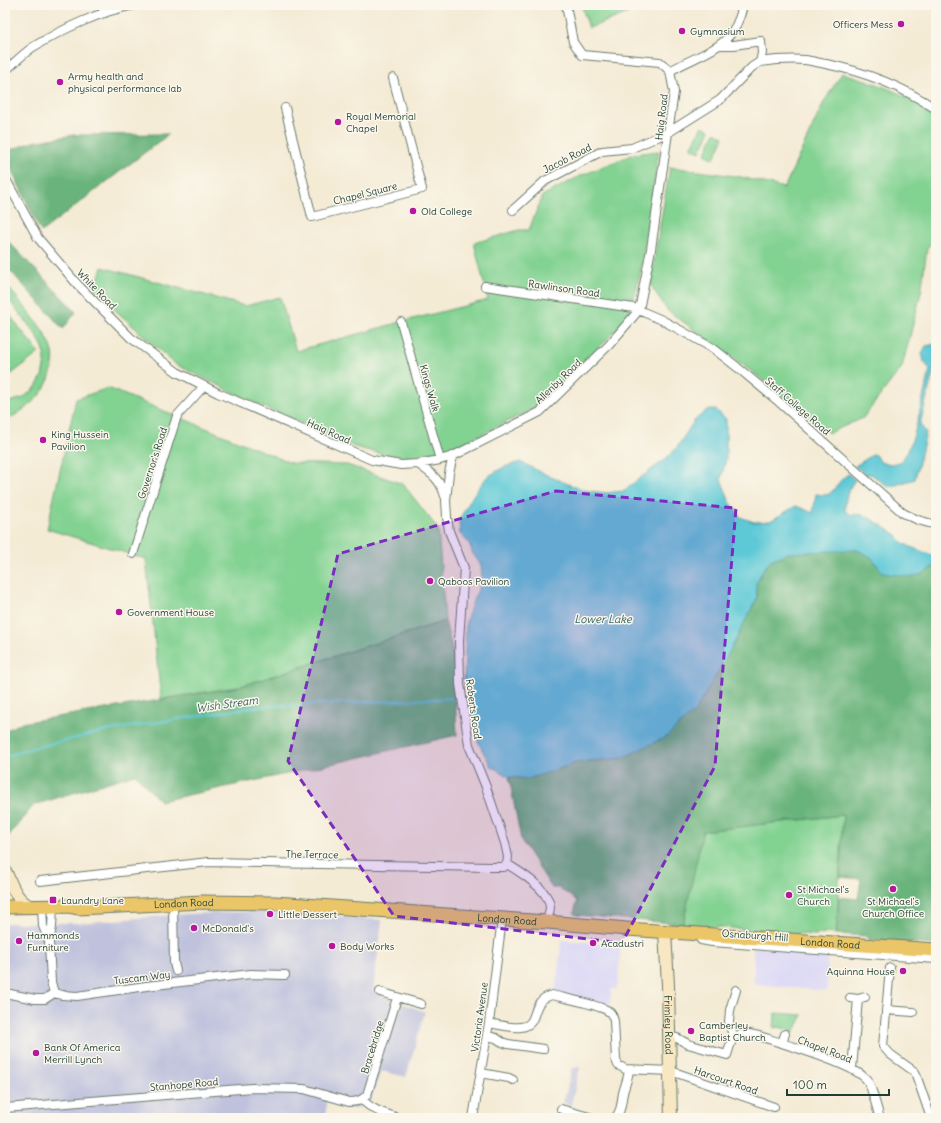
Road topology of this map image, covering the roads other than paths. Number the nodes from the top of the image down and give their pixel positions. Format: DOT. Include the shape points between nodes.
graph roads {
  1 [pos="101,5"];
  2 [pos="135,5"];
  3 [pos="566,5"];
  4 [pos="743,5"];
  5 [pos="105,13"];
  6 [pos="722,44"];
  7 [pos="760,62"];
  8 [pos="5,71"];
  9 [pos="670,71"];
  10 [pos="393,78"];
  11 [pos="285,108"];
  12 [pos="936,109"];
  13 [pos="669,132"];
  14 [pos="5,178"];
  15 [pos="513,210"];
  16 [pos="485,286"];
  17 [pos="639,310"];
  18 [pos="401,322"];
  19 [pos="204,386"];
  20 [pos="453,456"];
  21 [pos="440,460"];
  22 [pos="418,464"];
  23 [pos="446,500"];
  24 [pos="936,526"];
  25 [pos="133,554"];
  26 [pos="507,864"];
  27 [pos="7,874"];
  28 [pos="40,881"];
  29 [pos="173,904"];
  30 [pos="44,909"];
  31 [pos="8,911"];
  32 [pos="502,919"];
  33 [pos="547,922"];
  34 [pos="665,932"];
  35 [pos="696,933"];
  36 [pos="936,950"];
  37 [pos="936,959"];
  38 [pos="890,968"];
  39 [pos="176,971"];
  40 [pos="285,974"];
  41 [pos="736,990"];
  42 [pos="5,992"];
  43 [pos="380,992"];
  44 [pos="54,993"];
  45 [pos="397,998"];
  46 [pos="858,998"];
  47 [pos="421,1004"];
  48 [pos="886,1010"];
  49 [pos="913,1012"];
  50 [pos="489,1023"];
  51 [pos="784,1034"];
  52 [pos="487,1036"];
  53 [pos="733,1036"];
  54 [pos="669,1037"];
  55 [pos="782,1043"];
  56 [pos="543,1049"];
  57 [pos="852,1069"];
  58 [pos="629,1070"];
  59 [pos="671,1071"];
  60 [pos="481,1073"];
  61 [pos="512,1080"];
  62 [pos="362,1100"];
  63 [pos="774,1107"];
  64 [pos="5,1108"];
  65 [pos="561,1109"];
  66 [pos="385,1116"];
  67 [pos="398,1118"];
  68 [pos="473,1118"];
  69 [pos="593,1118"];
  70 [pos="615,1118"];
  71 [pos="671,1118"];
  72 [pos="880,1118"];
  73 [pos="931,1118"];
  1 -- 5 [label="street"];
  2 -- 5 [label="street"];
  3 -- 9 [label="street" via="573,42 582,55 660,62"];
  4 -- 6 [label="street" via="740,19"];
  5 -- 8 [label="street" via="32,48"];
  6 -- 7 [label="street" via="761,41"];
  6 -- 9 [label="street"];
  7 -- 12 [label="street" via="806,60 838,67 877,78"];
  7 -- 13 [label="street, Jacob Road" via="720,100"];
  9 -- 13 [label="street, Haig Road" via="674,92"];
  10 -- 11 [label="street, Chapel Square" via="422,189 312,217"];
  13 -- 15 [label="street, Jacob Road" via="632,148 602,151 545,181"];
  13 -- 17 [label="street, Haig Road"];
  14 -- 19 [label="street, White Road" via="38,238 77,284 131,338 177,372"];
  16 -- 17 [label="street, Rawlinson Road"];
  17 -- 20 [label="street, Allenby Road" via="609,345 540,412"];
  17 -- 24 [label="street, Staff College Road" via="714,349 779,402 903,513"];
  18 -- 21 [label="street, Kings Walk"];
  19 -- 22 [label="street, Haig Road" via="372,460 401,465"];
  19 -- 25 [label="street, Governor's Road" via="177,416"];
  20 -- 21 [label="street, Haig Road"];
  20 -- 23 [label="street"];
  21 -- 22 [label="street, Haig Road"];
  22 -- 23 [label="street" via="434,475 442,486"];
  23 -- 26 [label="street, Roberts Road" via="449,531 464,568 460,684 469,745 505,844"];
  26 -- 28 [label="street, The Terrace" via="491,867 209,862"];
  26 -- 33 [label="street" via="547,896 550,906"];
  27 -- 30 [label="main road" via="23,904"];
  27 -- 31 [label="main road"];
  29 -- 30 [label="main road, London Road" via="78,908 70,912"];
  29 -- 32 [label="main road, London Road" via="270,902"];
  29 -- 39 [label="street"];
  30 -- 31 [label="main road, London Road"];
  30 -- 44 [label="street" via="43,926 49,942"];
  32 -- 33 [label="main road, London Road"];
  32 -- 50 [label="street, Victoria Avenue"];
  33 -- 34 [label="main road, London Road"];
  34 -- 35 [label="main road, London Road"];
  34 -- 54 [label="main road, Frimley Road"];
  35 -- 36 [label="main road, London Road"];
  35 -- 37 [label="street, Osnaburgh Hill" via="701,940 712,942"];
  38 -- 48 [label="street"];
  40 -- 44 [label="street, Tuscam Way" via="243,975 77,996"];
  41 -- 53 [label="street" via="729,1022"];
  42 -- 44 [label="street, Tuscam Way" via="35,999 45,999"];
  43 -- 45 [label="street"];
  45 -- 47 [label="street"];
  45 -- 62 [label="street, Bracebridge" via="367,1095"];
  46 -- 57 [label="street"];
  48 -- 49 [label="street"];
  48 -- 73 [label="street" via="883,1046 915,1072"];
  50 -- 52 [label="street, Victoria Avenue"];
  50 -- 58 [label="street" via="526,1026 531,1023 541,1000 552,995 606,1009 614,1021 616,1060 618,1065"];
  51 -- 55 [label="street, Chapel Road"];
  52 -- 56 [label="street" via="508,1044"];
  52 -- 60 [label="street, Victoria Avenue"];
  53 -- 54 [label="street" via="727,1055"];
  53 -- 55 [label="street, Chapel Road" via="754,1035"];
  54 -- 59 [label="main road, Frimley Road"];
  55 -- 57 [label="street, Chapel Road"];
  57 -- 72 [label="street, Chapel Road" via="868,1082"];
  58 -- 59 [label="street, Harcourt Road"];
  58 -- 70 [label="street" via="621,1108"];
  59 -- 63 [label="street, Harcourt Road"];
  59 -- 71 [label="main road, Frimley Road"];
  60 -- 61 [label="street"];
  60 -- 68 [label="street, Victoria Avenue"];
  62 -- 64 [label="street, Stanhope Road" via="349,1102 304,1089 252,1088"];
  62 -- 66 [label="street"];
  65 -- 69 [label="street"];
  66 -- 67 [label="street"];
}
